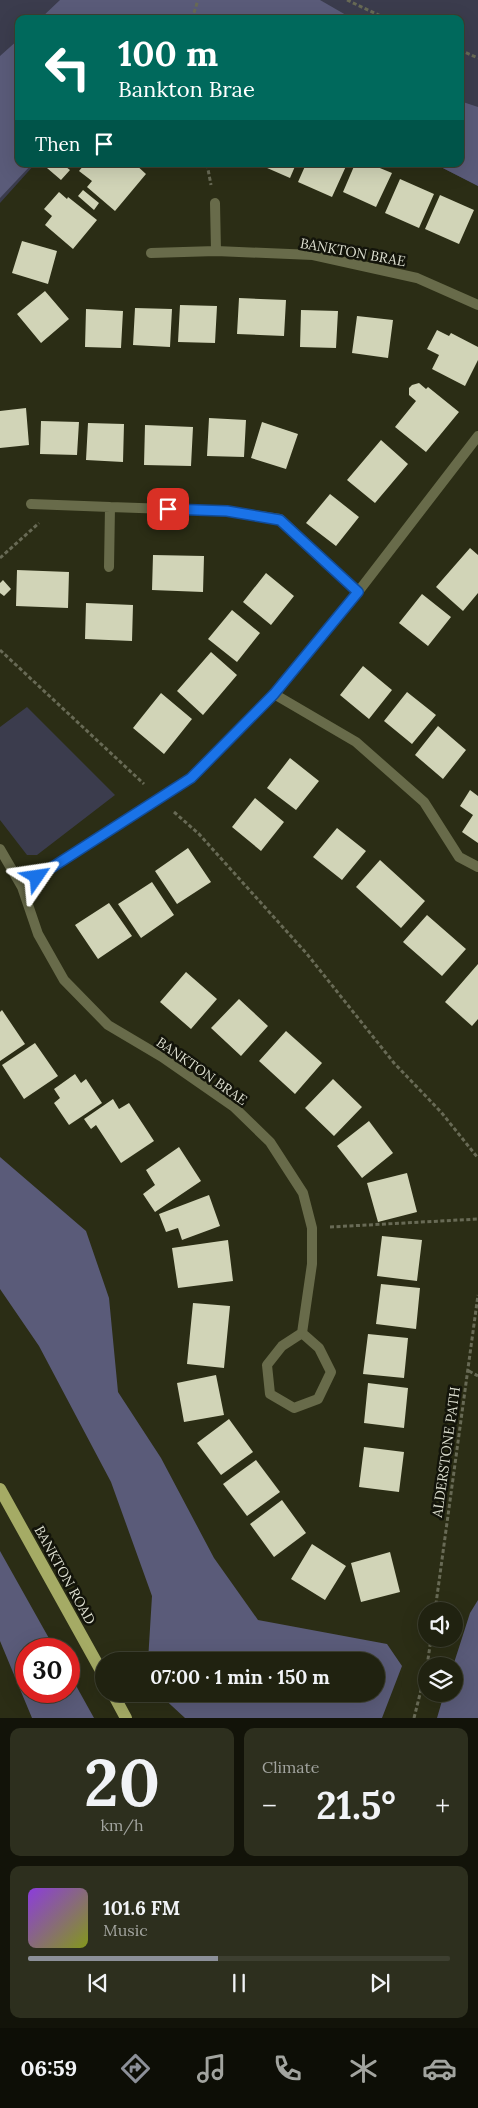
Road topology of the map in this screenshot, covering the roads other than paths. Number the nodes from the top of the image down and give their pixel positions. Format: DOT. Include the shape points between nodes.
graph roads {
  1 [pos="215,203"];
  2 [pos="216,251"];
  3 [pos="152,253"];
  4 [pos="478,305"];
  5 [pos="478,436"];
  6 [pos="31,504"];
  7 [pos="110,507"];
  8 [pos="109,567"];
  9 [pos="358,592"];
  10 [pos="274,694"];
  11 [pos="0,850"];
  12 [pos="478,867"];
  13 [pos="22,887"];
  14 [pos="302,1333"];
  15 [pos="0,1489"];
  16 [pos="95,1660"];
  17 [pos="117,1702"];
  18 [pos="126,1718"];
  1 -- 2 [label="street"];
  2 -- 3 [label="street, BANKTON BRAE"];
  2 -- 4 [label="street, BANKTON BRAE" via="312,255 417,278"];
  5 -- 9 [label="street"];
  6 -- 7 [label="street"];
  7 -- 8 [label="street"];
  7 -- 9 [label="street" via="227,511 280,520"];
  9 -- 10 [label="street"];
  10 -- 12 [label="street" via="356,742 424,802 459,857"];
  10 -- 13 [label="street" via="191,778"];
  11 -- 13 [label="street, BANKTON BRAE"];
  13 -- 14 [label="street, BANKTON BRAE" via="38,934 64,980 108,1025 234,1107 270,1142 303,1193 312,1228 312,1264"];
  14 -- 14 [label="street" via="319,1348 331,1372 318,1399 294,1408 270,1394 267,1365 282,1346"];
  15 -- 16 [label="main road, BANKTON ROAD"];
  17 -- 18 [label="main road"];
}
